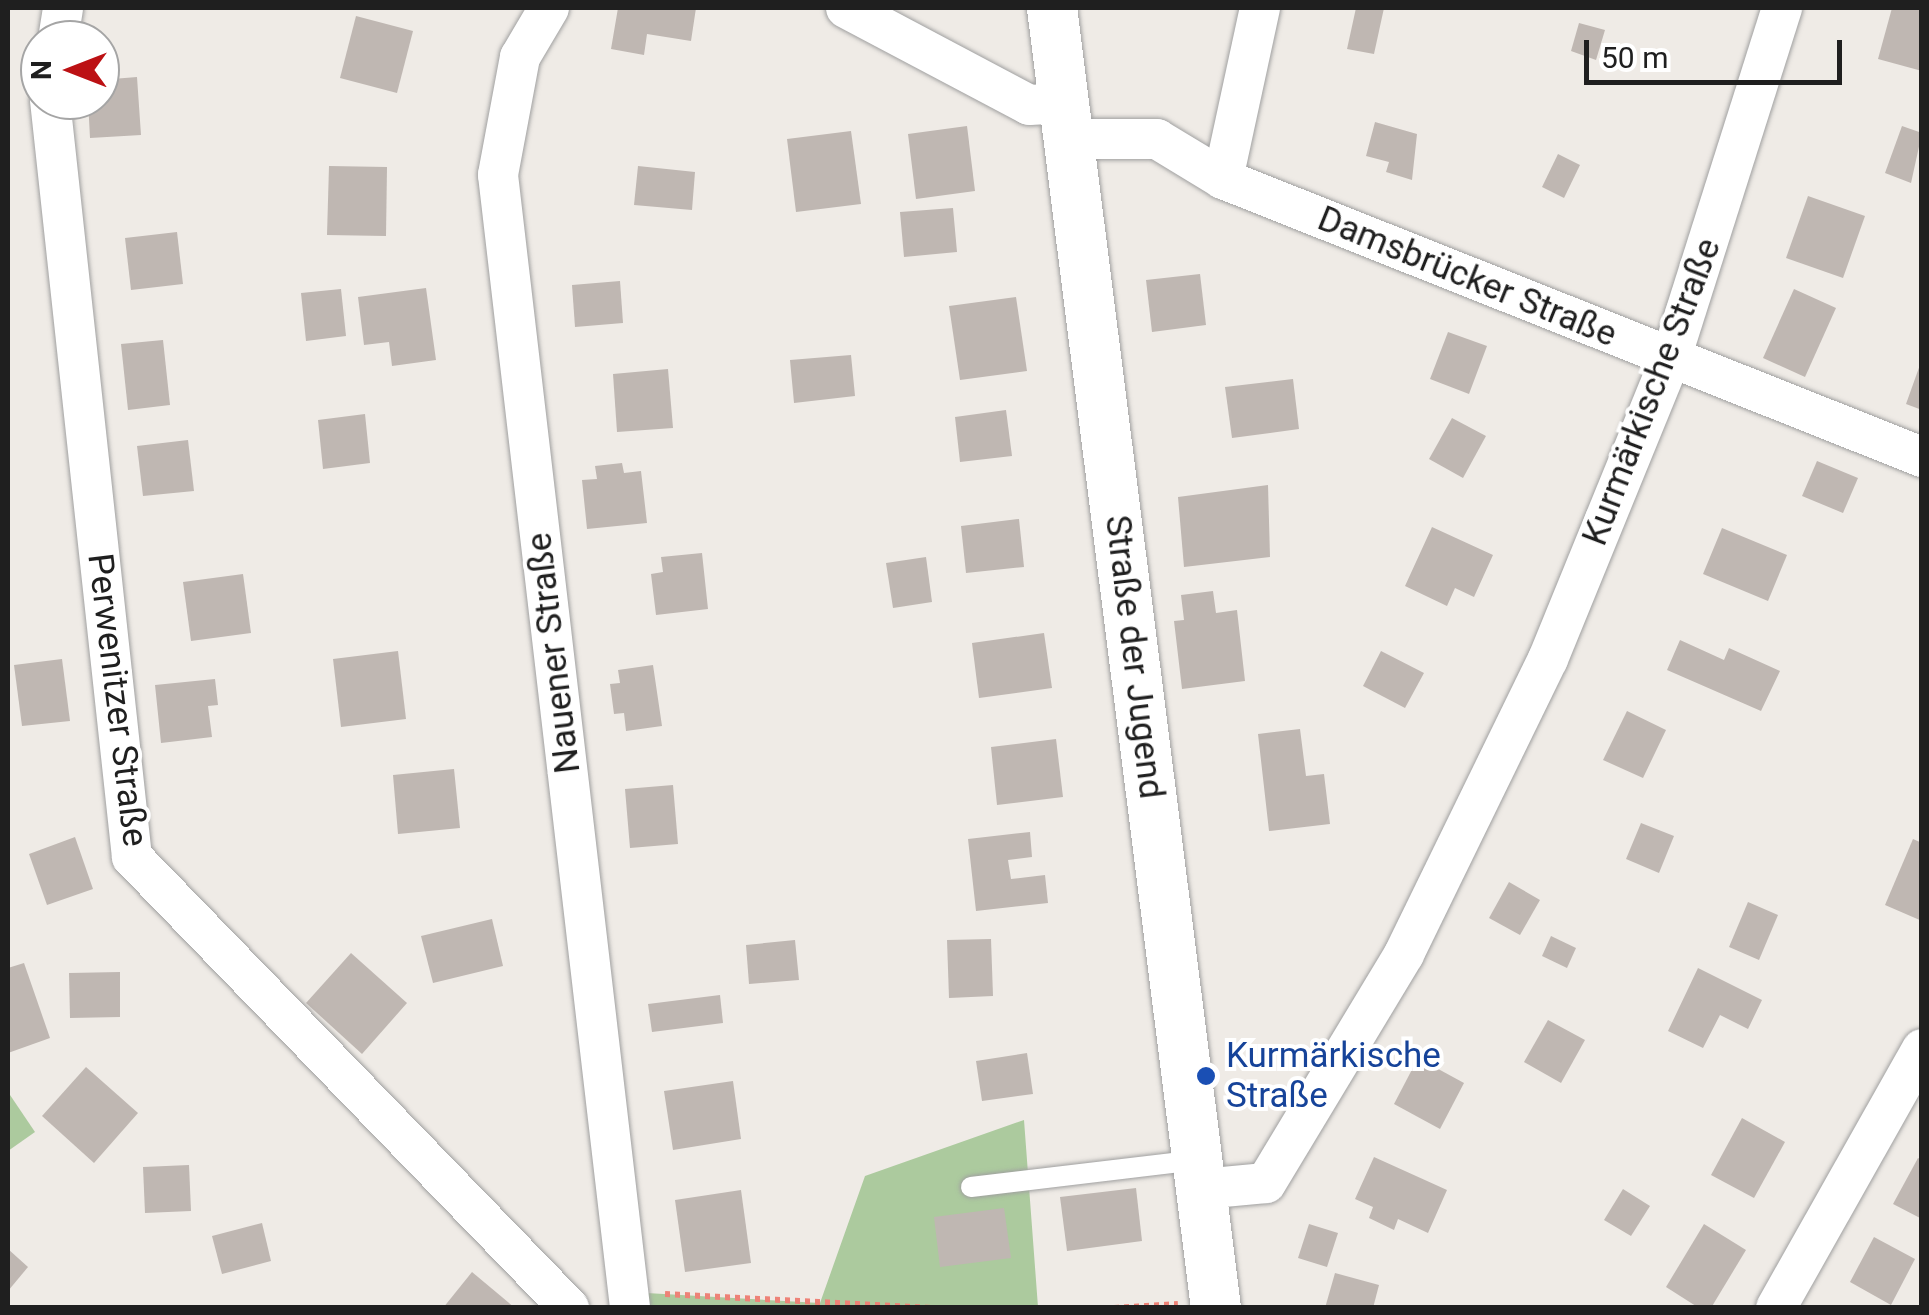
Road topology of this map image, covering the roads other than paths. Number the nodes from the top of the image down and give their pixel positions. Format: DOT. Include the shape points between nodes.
graph roads {
  1 [pos="549,8"];
  2 [pos="846,8"];
  3 [pos="1052,8"];
  4 [pos="1260,8"];
  5 [pos="1782,8"];
  6 [pos="52,120"];
  7 [pos="1066,121"];
  8 [pos="1223,179"];
  9 [pos="1671,358"];
  10 [pos="1922,457"];
  11 [pos="1922,1048"];
  12 [pos="1200,1174"];
  13 [pos="971,1187"];
  14 [pos="630,1300"];
  15 [pos="1216,1305"];
  16 [pos="569,1308"];
  17 [pos="1776,1308"];
  1 -- 14 [label="street, Nauener Straße" via="520,57 498,175"];
  2 -- 7 [label="street, Damsbrücker Straße"];
  3 -- 7 [label="street, Straße der Jugend"];
  4 -- 8 [label="street"];
  5 -- 9 [label="street, Kurmärkische Straße"];
  6 -- 16 [label="street, Perwenitzer Straße" via="132,857"];
  7 -- 8 [label="street, Damsbrücker Straße" via="1157,139"];
  7 -- 12 [label="street, Straße der Jugend"];
  8 -- 9 [label="street, Damsbrücker Straße"];
  9 -- 10 [label="street, Damsbrücker Straße"];
  9 -- 12 [label="street, Kurmärkische Straße" via="1548,659 1404,954 1266,1183"];
  11 -- 17 [label="street"];
  12 -- 13 [label="lane"];
  12 -- 15 [label="street, Straße der Jugend"];
}
